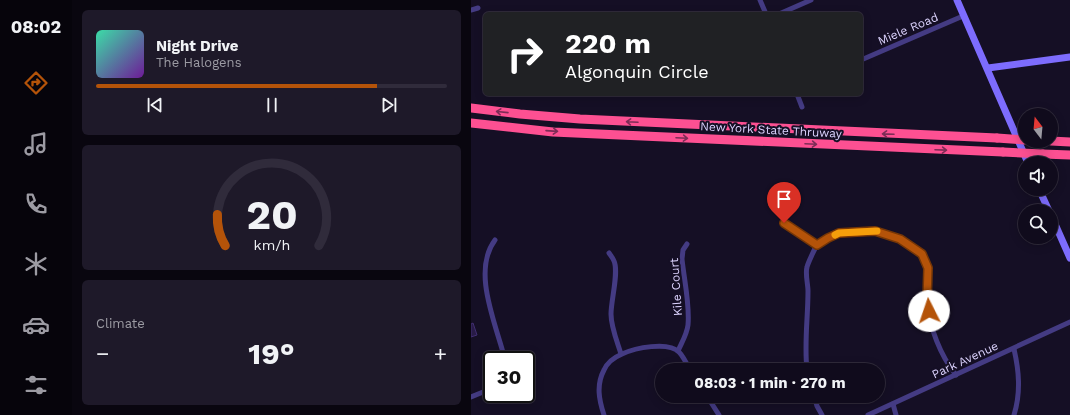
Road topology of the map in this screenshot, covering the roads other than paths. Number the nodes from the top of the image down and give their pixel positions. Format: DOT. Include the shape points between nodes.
graph roads {
  1 [pos="760,0"];
  2 [pos="811,0"];
  3 [pos="957,0"];
  4 [pos="478,8"];
  5 [pos="471,10"];
  6 [pos="765,12"];
  7 [pos="784,12"];
  8 [pos="963,16"];
  9 [pos="1070,57"];
  10 [pos="863,59"];
  11 [pos="988,68"];
  12 [pos="798,96"];
  13 [pos="802,107"];
  14 [pos="471,108"];
  15 [pos="474,124"];
  16 [pos="1018,140"];
  17 [pos="1058,141"];
  18 [pos="1070,142"];
  19 [pos="1070,155"];
  20 [pos="1025,156"];
  21 [pos="784,223"];
  22 [pos="1058,231"];
  23 [pos="495,240"];
  24 [pos="687,244"];
  25 [pos="817,245"];
  26 [pos="609,253"];
  27 [pos="1070,258"];
  28 [pos="1070,322"];
  29 [pos="1014,348"];
  30 [pos="503,351"];
  31 [pos="678,351"];
  32 [pos="621,354"];
  33 [pos="686,363"];
  34 [pos="807,363"];
  35 [pos="956,375"];
  36 [pos="483,392"];
  37 [pos="471,397"];
  38 [pos="711,403"];
  39 [pos="816,403"];
  40 [pos="893,404"];
  41 [pos="604,415"];
  42 [pos="719,415"];
  43 [pos="822,415"];
  44 [pos="868,415"];
  45 [pos="896,415"];
  46 [pos="1014,415"];
  1 -- 6 [label="street"];
  2 -- 7 [label="street"];
  3 -- 8 [label="main road"];
  4 -- 5 [label="street"];
  8 -- 10 [label="street, Miele Road"];
  8 -- 11 [label="main road"];
  9 -- 11 [label="main road"];
  11 -- 20 [label="main road"];
  12 -- 13 [label="street"];
  16 -- 14 [label="highway, New York State Thruway, one-way, bridge" via="616,121"];
  15 -- 19 [label="highway, New York State Thruway, one-way, bridge" via="568,132"];
  17 -- 18 [label="highway"];
  21 -- 25 [label="street"];
  22 -- 27 [label="main road"];
  23 -- 30 [label="street" via="489,247 484,274 487,300"];
  24 -- 31 [label="street, Kile Court" via="682,259 688,325"];
  25 -- 34 [label="street" via="807,267"];
  25 -- 35 [label="street" via="839,233 875,231 900,239 922,254 928,268 927,301 931,321 940,351"];
  26 -- 32 [label="street" via="615,262 616,273 611,316"];
  28 -- 29 [label="street, Park Avenue"];
  29 -- 35 [label="street, Park Avenue"];
  29 -- 46 [label="street" via="1019,383"];
  31 -- 32 [label="street" via="660,345"];
  31 -- 33 [label="street"];
  32 -- 41 [label="street" via="609,362 599,382 598,392"];
  35 -- 40 [label="street, Park Avenue"];
  36 -- 37 [label="street"];
  38 -- 42 [label="street"];
  39 -- 43 [label="street"];
  40 -- 44 [label="street, Park Avenue"];
  40 -- 45 [label="street"];
}
